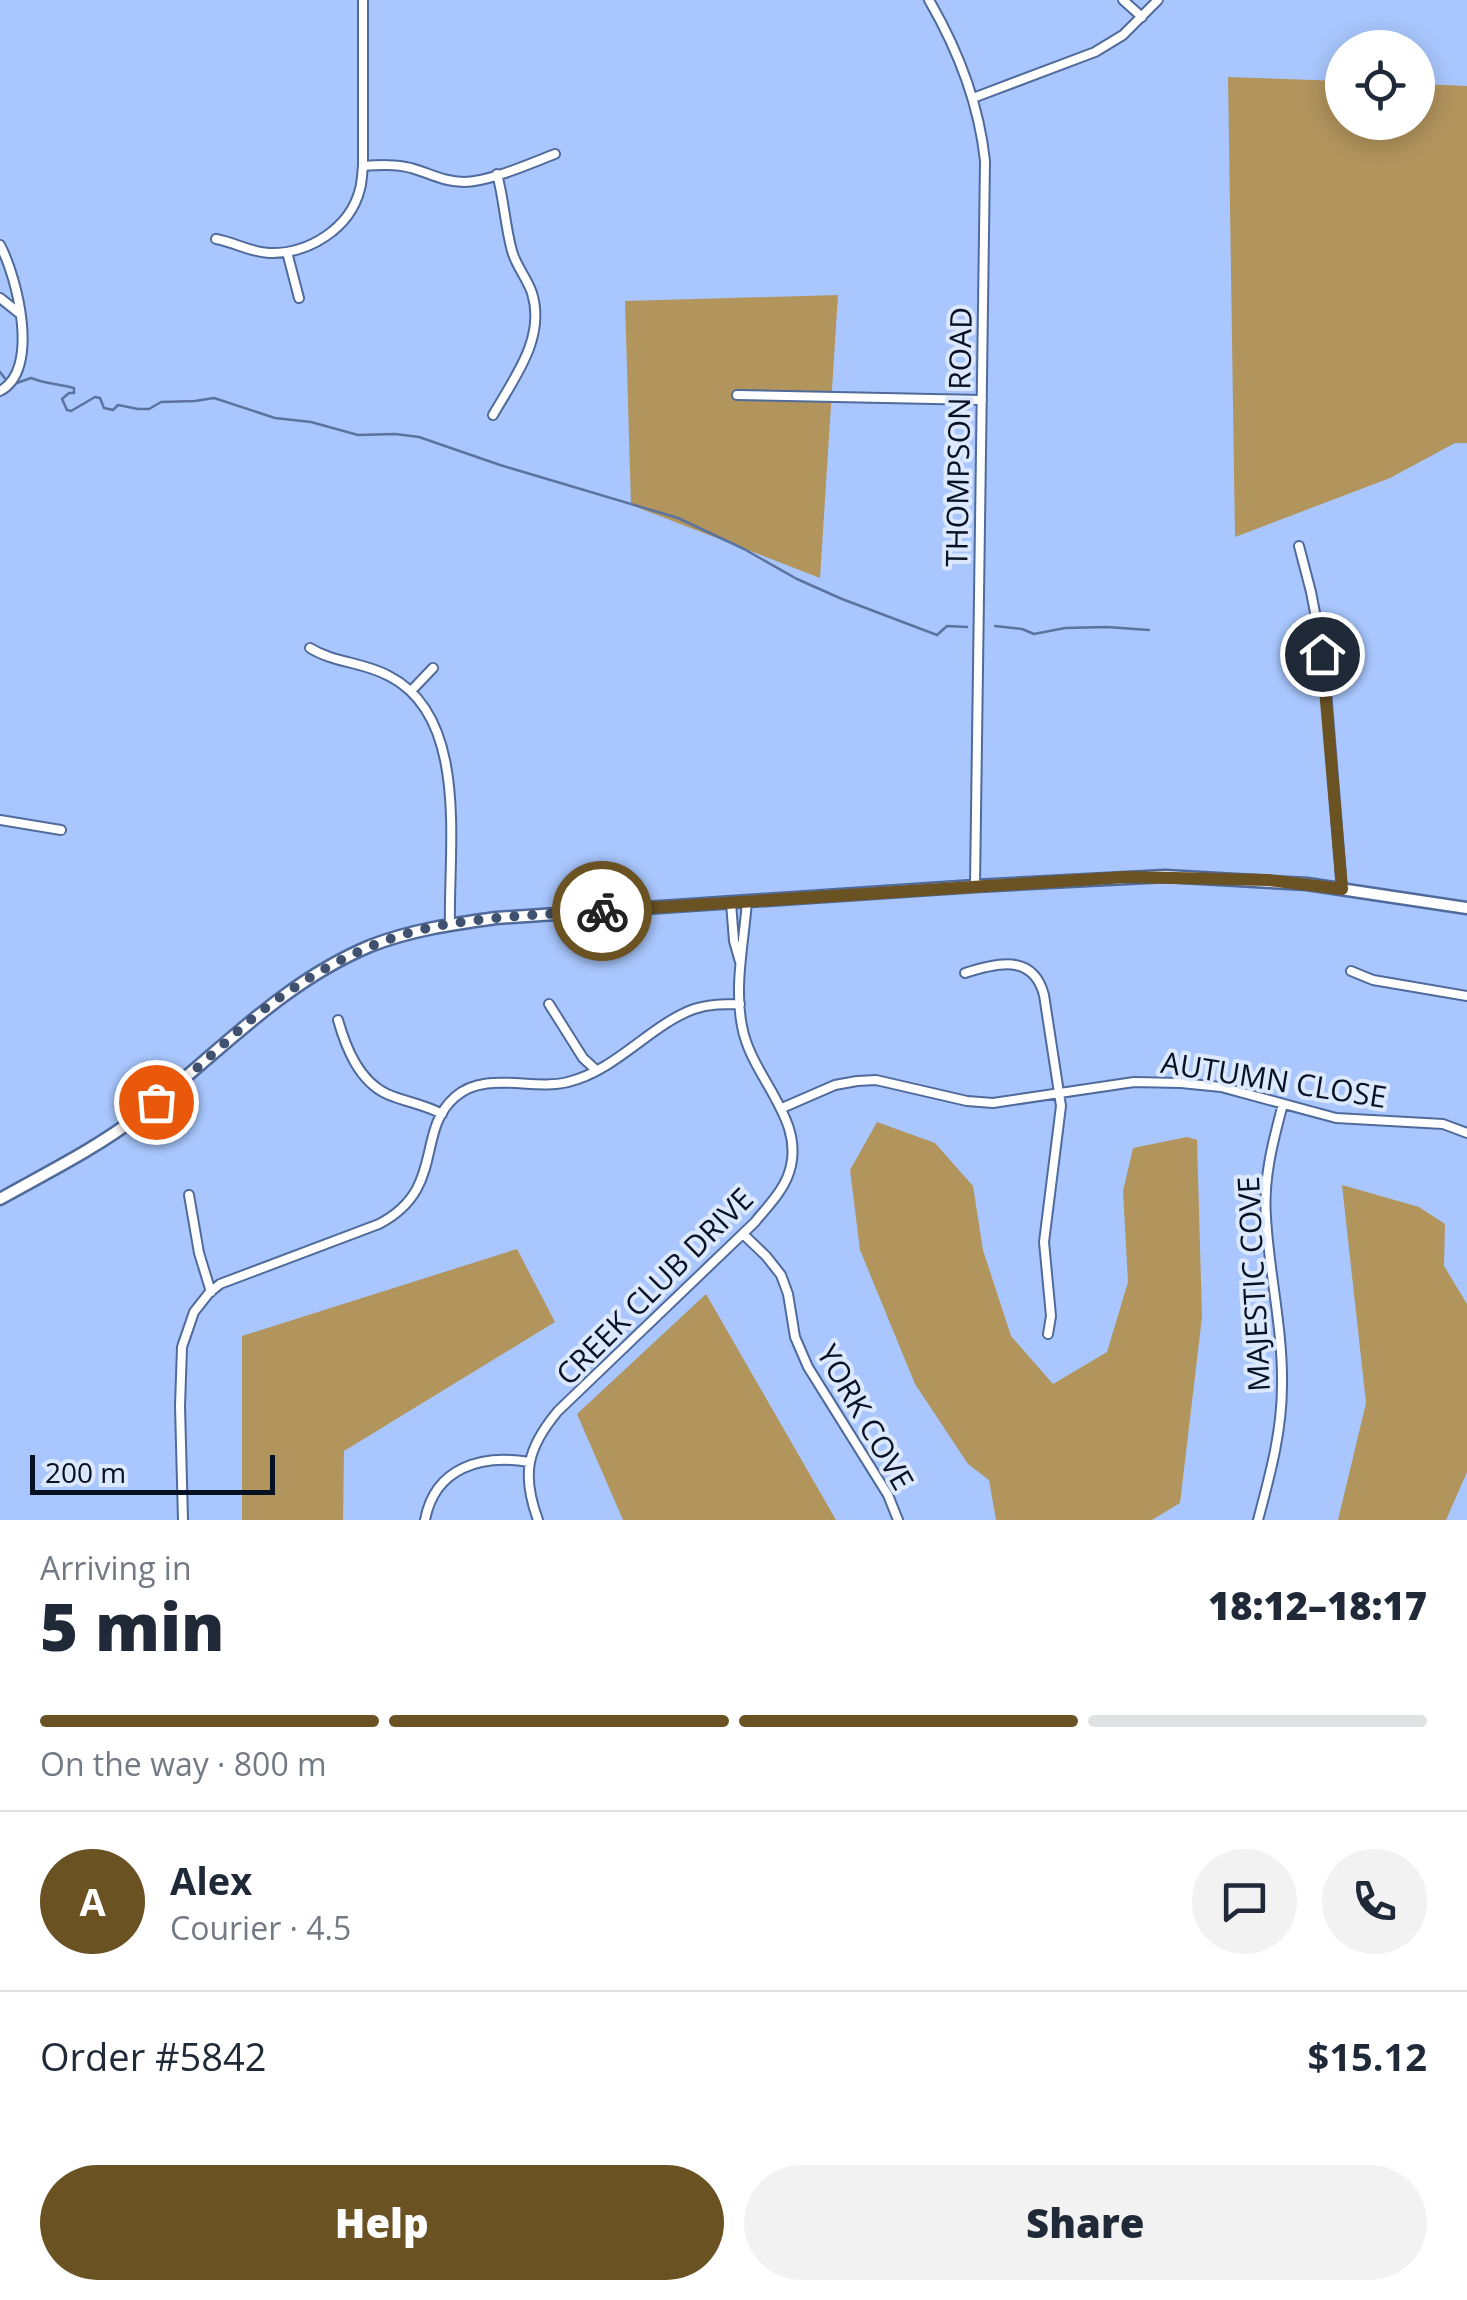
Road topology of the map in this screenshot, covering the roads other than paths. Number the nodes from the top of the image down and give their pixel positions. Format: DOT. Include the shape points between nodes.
graph roads {
  1 [pos="363,0"];
  2 [pos="929,0"];
  3 [pos="1124,0"];
  4 [pos="1158,0"];
  5 [pos="1142,17"];
  6 [pos="973,98"];
  7 [pos="555,154"];
  8 [pos="363,166"];
  9 [pos="497,174"];
  10 [pos="216,239"];
  11 [pos="0,245"];
  12 [pos="287,252"];
  13 [pos="0,298"];
  14 [pos="300,298"];
  15 [pos="21,317"];
  16 [pos="0,391"];
  17 [pos="737,395"];
  18 [pos="982,400"];
  19 [pos="494,415"];
  20 [pos="1298,546"];
  21 [pos="310,648"];
  22 [pos="433,668"];
  23 [pos="411,691"];
  24 [pos="0,820"];
  25 [pos="60,830"];
  26 [pos="975,886"];
  27 [pos="1342,889"];
  28 [pos="731,902"];
  29 [pos="747,902"];
  30 [pos="1467,908"];
  31 [pos="450,924"];
  32 [pos="741,966"];
  33 [pos="1351,971"];
  34 [pos="965,973"];
  35 [pos="1467,996"];
  36 [pos="548,1004"];
  37 [pos="740,1004"];
  38 [pos="338,1020"];
  39 [pos="596,1070"];
  40 [pos="1059,1094"];
  41 [pos="1283,1104"];
  42 [pos="782,1108"];
  43 [pos="442,1114"];
  44 [pos="1467,1133"];
  45 [pos="189,1196"];
  46 [pos="0,1199"];
  47 [pos="743,1234"];
  48 [pos="211,1292"];
  49 [pos="1048,1334"];
  50 [pos="529,1462"];
  51 [pos="182,1520"];
  52 [pos="425,1520"];
  53 [pos="538,1520"];
  54 [pos="898,1520"];
  55 [pos="1258,1520"];
  1 -- 8 [label="street"];
  2 -- 6 [label="street, THOMPSON ROAD"];
  3 -- 5 [label="street"];
  4 -- 5 [label="street"];
  5 -- 6 [label="street" via="1095,52"];
  6 -- 18 [label="street, THOMPSON ROAD" via="986,183"];
  7 -- 9 [label="street"];
  8 -- 9 [label="street" via="397,165 463,182"];
  8 -- 12 [label="street" via="360,190 344,220 316,244"];
  9 -- 19 [label="street" via="511,248 534,298 536,322 526,357"];
  10 -- 12 [label="street"];
  11 -- 15 [label="street"];
  12 -- 14 [label="street"];
  13 -- 15 [label="street"];
  15 -- 16 [label="street" via="21,356 14,380"];
  17 -- 18 [label="street"];
  18 -- 26 [label="street, THOMPSON ROAD"];
  20 -- 27 [label="street" via="1322,654"];
  21 -- 23 [label="street" via="392,676"];
  22 -- 23 [label="street"];
  23 -- 31 [label="street" via="431,716 446,756"];
  24 -- 25 [label="street"];
  26 -- 27 [label="street" via="1166,876"];
  26 -- 29 [label="street"];
  27 -- 30 [label="street"];
  28 -- 29 [label="street"];
  28 -- 31 [label="street"];
  28 -- 32 [label="street, CREEK CLUB DRIVE"];
  29 -- 32 [label="street, CREEK CLUB DRIVE"];
  31 -- 46 [label="street" via="396,937 327,967 132,1120"];
  32 -- 37 [label="street, CREEK CLUB DRIVE"];
  33 -- 35 [label="street"];
  34 -- 40 [label="street" via="1005,964 1035,975 1044,994"];
  36 -- 39 [label="street"];
  37 -- 39 [label="street" via="696,1008"];
  37 -- 42 [label="street, CREEK CLUB DRIVE" via="747,1046"];
  38 -- 43 [label="street" via="372,1084"];
  39 -- 43 [label="street" via="568,1082 472,1086"];
  40 -- 41 [label="street, AUTUMN CLOSE" via="1134,1082 1181,1083"];
  40 -- 42 [label="street, AUTUMN CLOSE" via="980,1102 876,1080 835,1085"];
  40 -- 49 [label="street" via="1044,1242"];
  41 -- 44 [label="street, AUTUMN CLOSE" via="1336,1118 1442,1124"];
  41 -- 55 [label="street, MAJESTIC COVE" via="1267,1170 1266,1215 1282,1385 1276,1452"];
  42 -- 47 [label="street, CREEK CLUB DRIVE" via="792,1165 778,1194"];
  43 -- 48 [label="street" via="423,1177 400,1211"];
  45 -- 48 [label="street"];
  47 -- 50 [label="street, CREEK CLUB DRIVE" via="558,1412"];
  47 -- 54 [label="street, YORK COVE" via="781,1275 808,1367"];
  48 -- 51 [label="street" via="194,1312 182,1347"];
  50 -- 52 [label="street" via="492,1459 456,1472 438,1489"];
  50 -- 53 [label="street" via="528,1491"];
}
